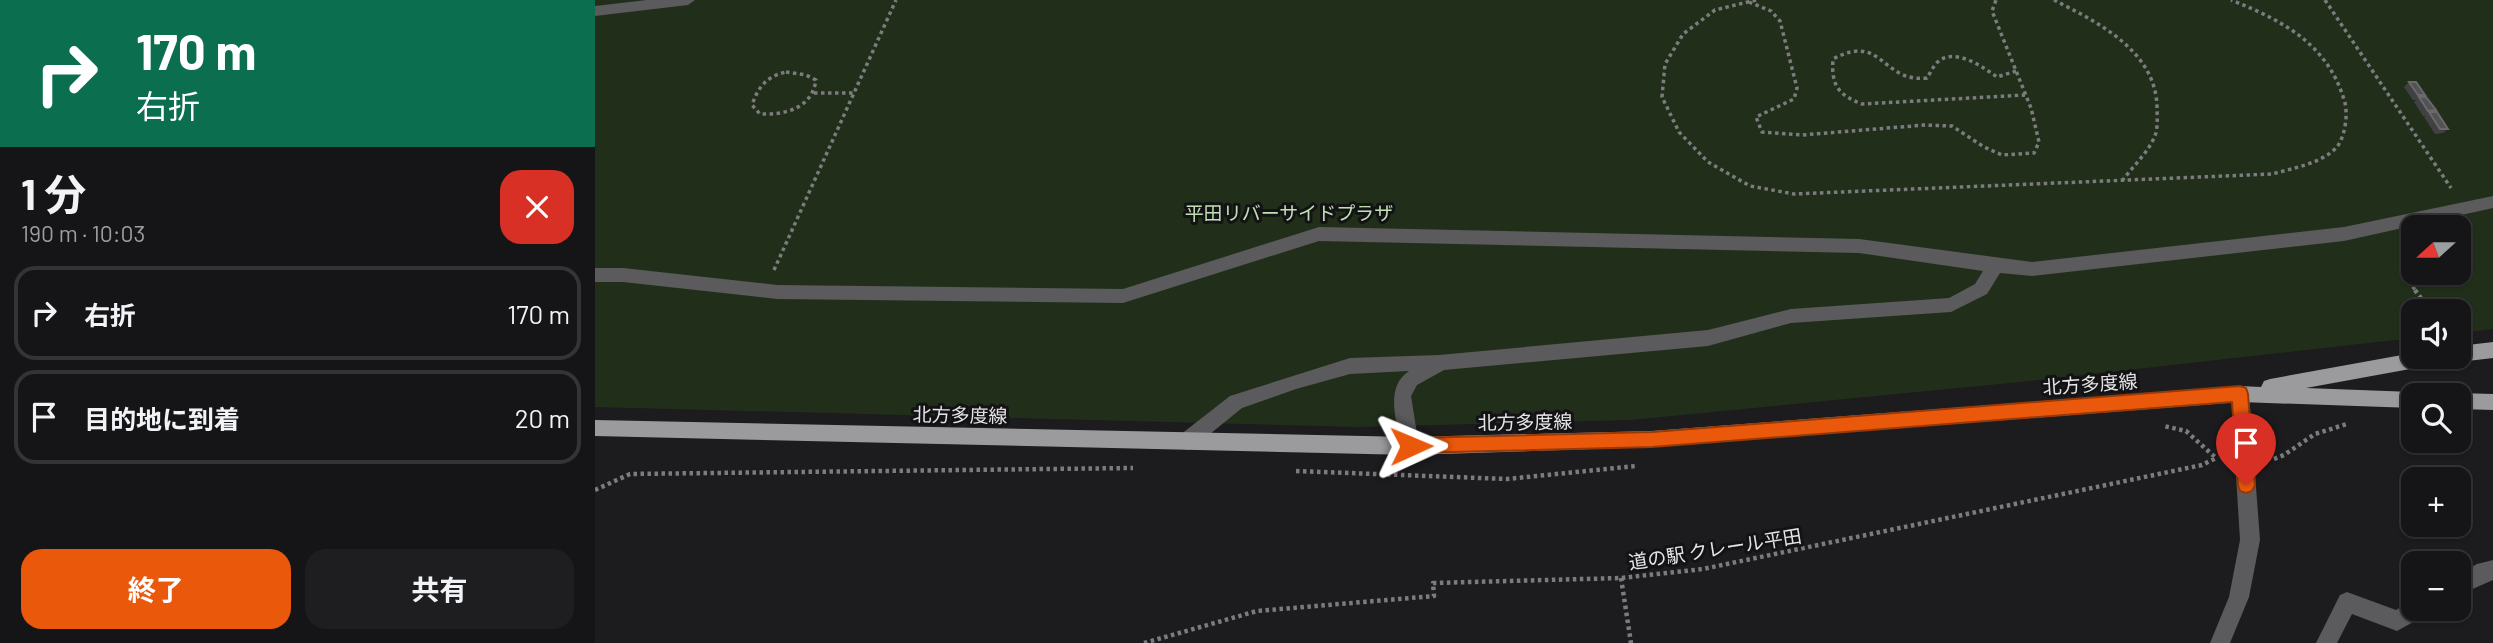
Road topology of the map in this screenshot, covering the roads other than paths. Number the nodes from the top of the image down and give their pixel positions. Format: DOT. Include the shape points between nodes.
graph roads {
  1 [pos="688,0"];
  2 [pos="595,11"];
  3 [pos="2493,202"];
  4 [pos="1996,266"];
  5 [pos="595,275"];
  6 [pos="2493,350"];
  7 [pos="2471,353"];
  8 [pos="1441,362"];
  9 [pos="2401,363"];
  10 [pos="2240,394"];
  11 [pos="2401,400"];
  12 [pos="2471,401"];
  13 [pos="2493,402"];
  14 [pos="595,428"];
  15 [pos="1187,440"];
  16 [pos="1411,446"];
  17 [pos="2493,570"];
  18 [pos="2471,578"];
  19 [pos="2401,619"];
  20 [pos="2220,643"];
  21 [pos="2326,643"];
  1 -- 2 [label="street"];
  3 -- 4 [label="street" via="2344,234 2032,269"];
  4 -- 5 [label="street" via="1859,246 1319,234 1123,296 765,291"];
  4 -- 8 [label="street" via="1981,289 1951,305 1791,316 1708,338"];
  6 -- 7 [label="main road"];
  8 -- 15 [label="street" via="1350,366 1296,381 1236,402"];
  8 -- 16 [label="street" via="1411,379 1402,395"];
  9 -- 10 [label="main road"];
  10 -- 11 [label="main road, 北方多度線"];
  10 -- 16 [label="main road, 北方多度線" via="1652,439"];
  10 -- 20 [label="street" via="2250,540 2239,597"];
  12 -- 13 [label="main road"];
  14 -- 15 [label="main road, 北方多度線"];
  15 -- 16 [label="main road, 北方多度線"];
  17 -- 18 [label="street"];
  19 -- 21 [label="street" via="2347,602"];
}
